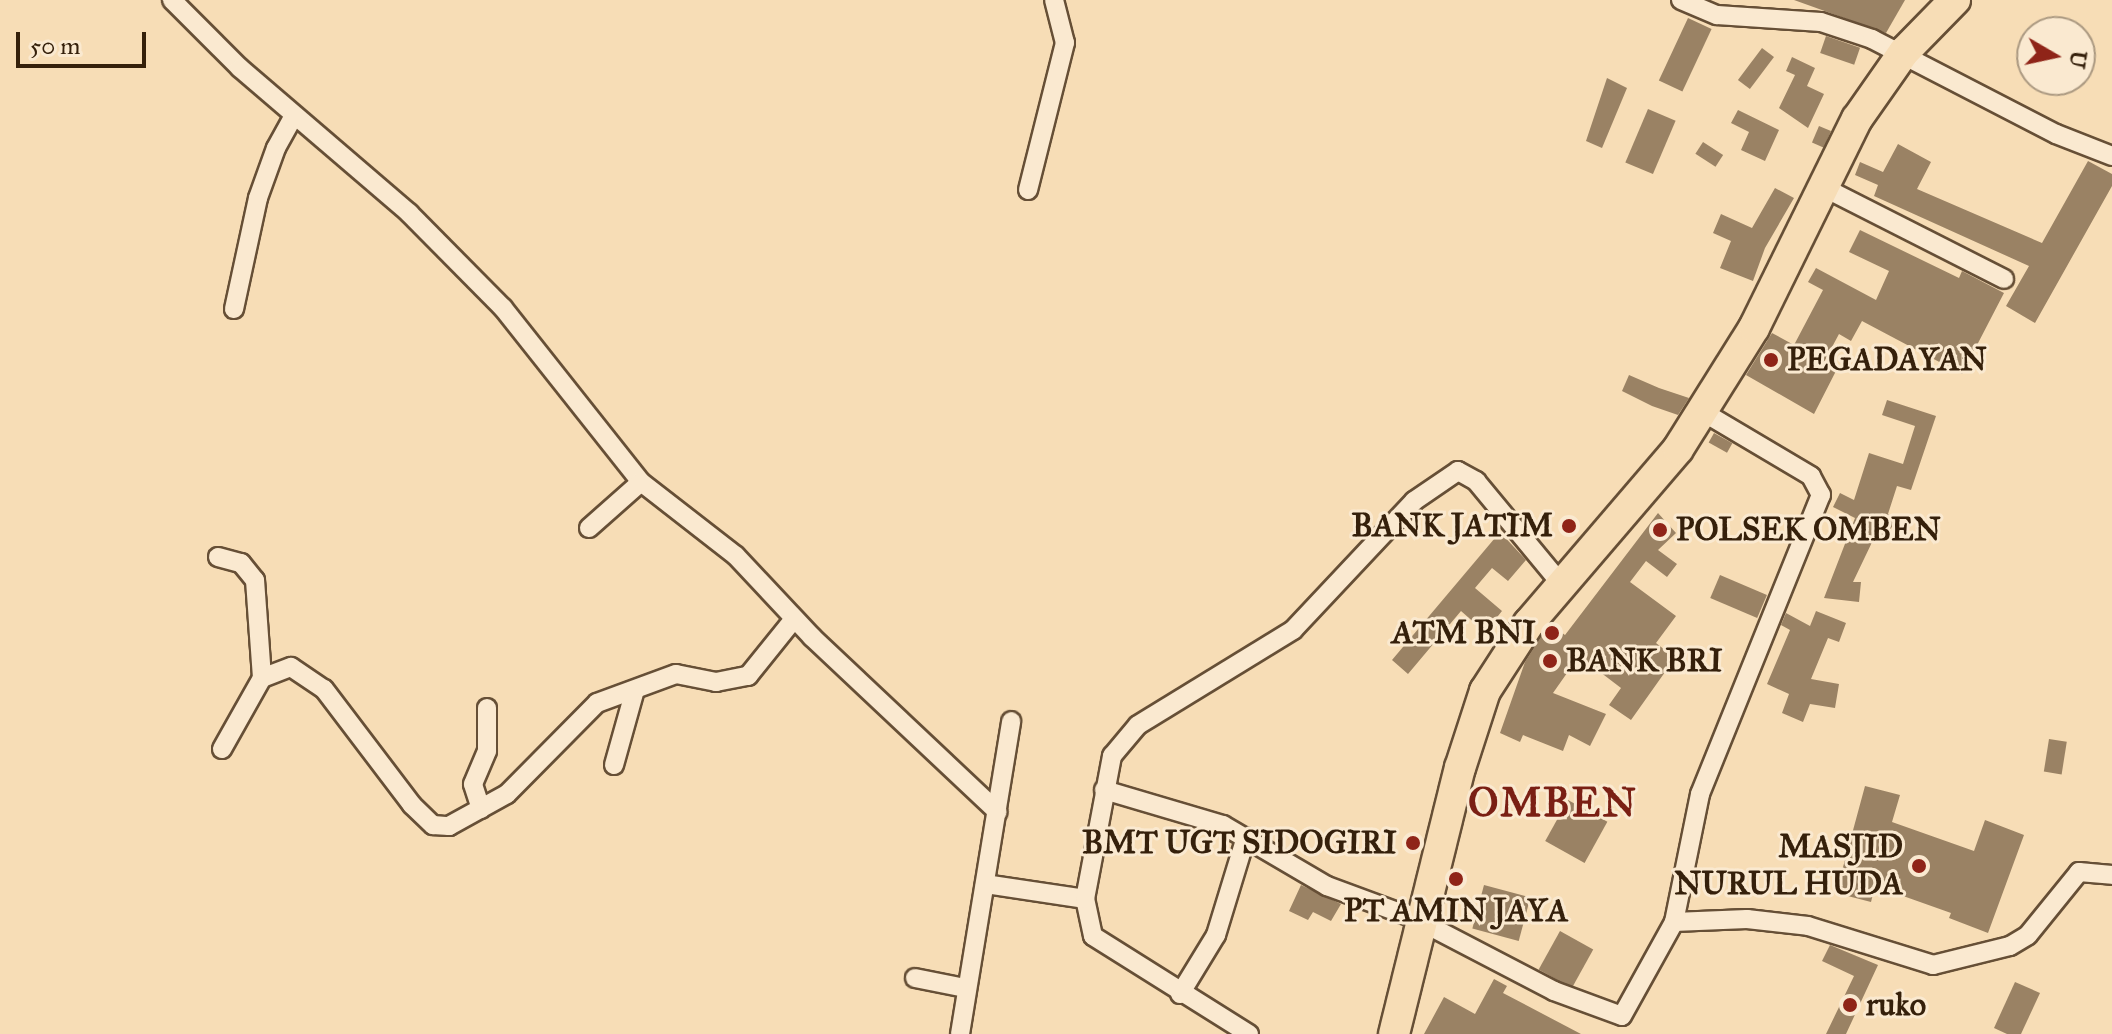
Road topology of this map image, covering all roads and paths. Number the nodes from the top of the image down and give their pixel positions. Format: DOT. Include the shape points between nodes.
graph roads {
  1 [pos="172,0"];
  2 [pos="1054,0"];
  3 [pos="1681,0"];
  4 [pos="1955,0"];
  5 [pos="1904,52"];
  6 [pos="294,116"];
  7 [pos="2112,156"];
  8 [pos="1823,187"];
  9 [pos="1028,190"];
  10 [pos="2004,279"];
  11 [pos="234,309"];
  12 [pos="1703,412"];
  13 [pos="641,482"];
  14 [pos="589,528"];
  15 [pos="218,557"];
  16 [pos="1562,585"];
  17 [pos="794,619"];
  18 [pos="262,678"];
  19 [pos="635,690"];
  20 [pos="487,708"];
  21 [pos="1011,721"];
  22 [pos="222,749"];
  23 [pos="614,765"];
  24 [pos="1104,790"];
  25 [pos="481,809"];
  26 [pos="998,812"];
  27 [pos="1246,837"];
  28 [pos="2112,875"];
  29 [pos="985,884"];
  30 [pos="1085,899"];
  31 [pos="1674,922"];
  32 [pos="1425,923"];
  33 [pos="915,978"];
  34 [pos="965,988"];
  35 [pos="1180,994"];
  36 [pos="1622,1025"];
  37 [pos="960,1034"];
  38 [pos="1249,1034"];
  39 [pos="1394,1034"];
  1 -- 6 [label="street"];
  2 -- 9 [label="street" via="1065,43"];
  3 -- 5 [label="street" via="1746,20 1821,22"];
  4 -- 5 [label="main road"];
  5 -- 7 [label="street" via="2056,134"];
  5 -- 8 [label="main road" via="1857,119"];
  6 -- 11 [label="street" via="258,198"];
  6 -- 13 [label="street" via="387,192 503,308"];
  8 -- 10 [label="street"];
  8 -- 12 [label="main road" via="1754,328"];
  12 -- 16 [label="main road" via="1630,511"];
  12 -- 31 [label="street" via="1811,476 1821,495 1710,765"];
  13 -- 14 [label="street"];
  13 -- 17 [label="street" via="736,556"];
  15 -- 18 [label="street" via="241,563 255,580"];
  16 -- 24 [label="street" via="1476,481 1458,471 1414,501 1293,630 1138,725 1112,756"];
  16 -- 32 [label="main road" via="1511,647 1485,691 1460,768"];
  17 -- 19 [label="street" via="748,676 716,682 676,674"];
  17 -- 26 [label="street"];
  18 -- 22 [label="street"];
  18 -- 25 [label="street" via="291,667 324,689 433,825 449,826"];
  19 -- 23 [label="street"];
  19 -- 25 [label="street" via="597,703 523,781"];
  20 -- 25 [label="street" via="487,751 473,784"];
  21 -- 26 [label="street"];
  24 -- 27 [label="street" via="1195,813"];
  24 -- 30 [label="street"];
  26 -- 29 [label="street"];
  27 -- 32 [label="street" via="1327,886"];
  27 -- 35 [label="street" via="1216,935"];
  28 -- 31 [label="street" via="2079,872 2028,935 2010,946 1933,965 1841,934 1777,920"];
  29 -- 30 [label="street"];
  29 -- 34 [label="street"];
  30 -- 35 [label="street" via="1093,936"];
  31 -- 36 [label="street"];
  32 -- 36 [label="street"];
  32 -- 39 [label="main road"];
  33 -- 34 [label="street"];
  34 -- 37 [label="street"];
  35 -- 38 [label="street"];
}
